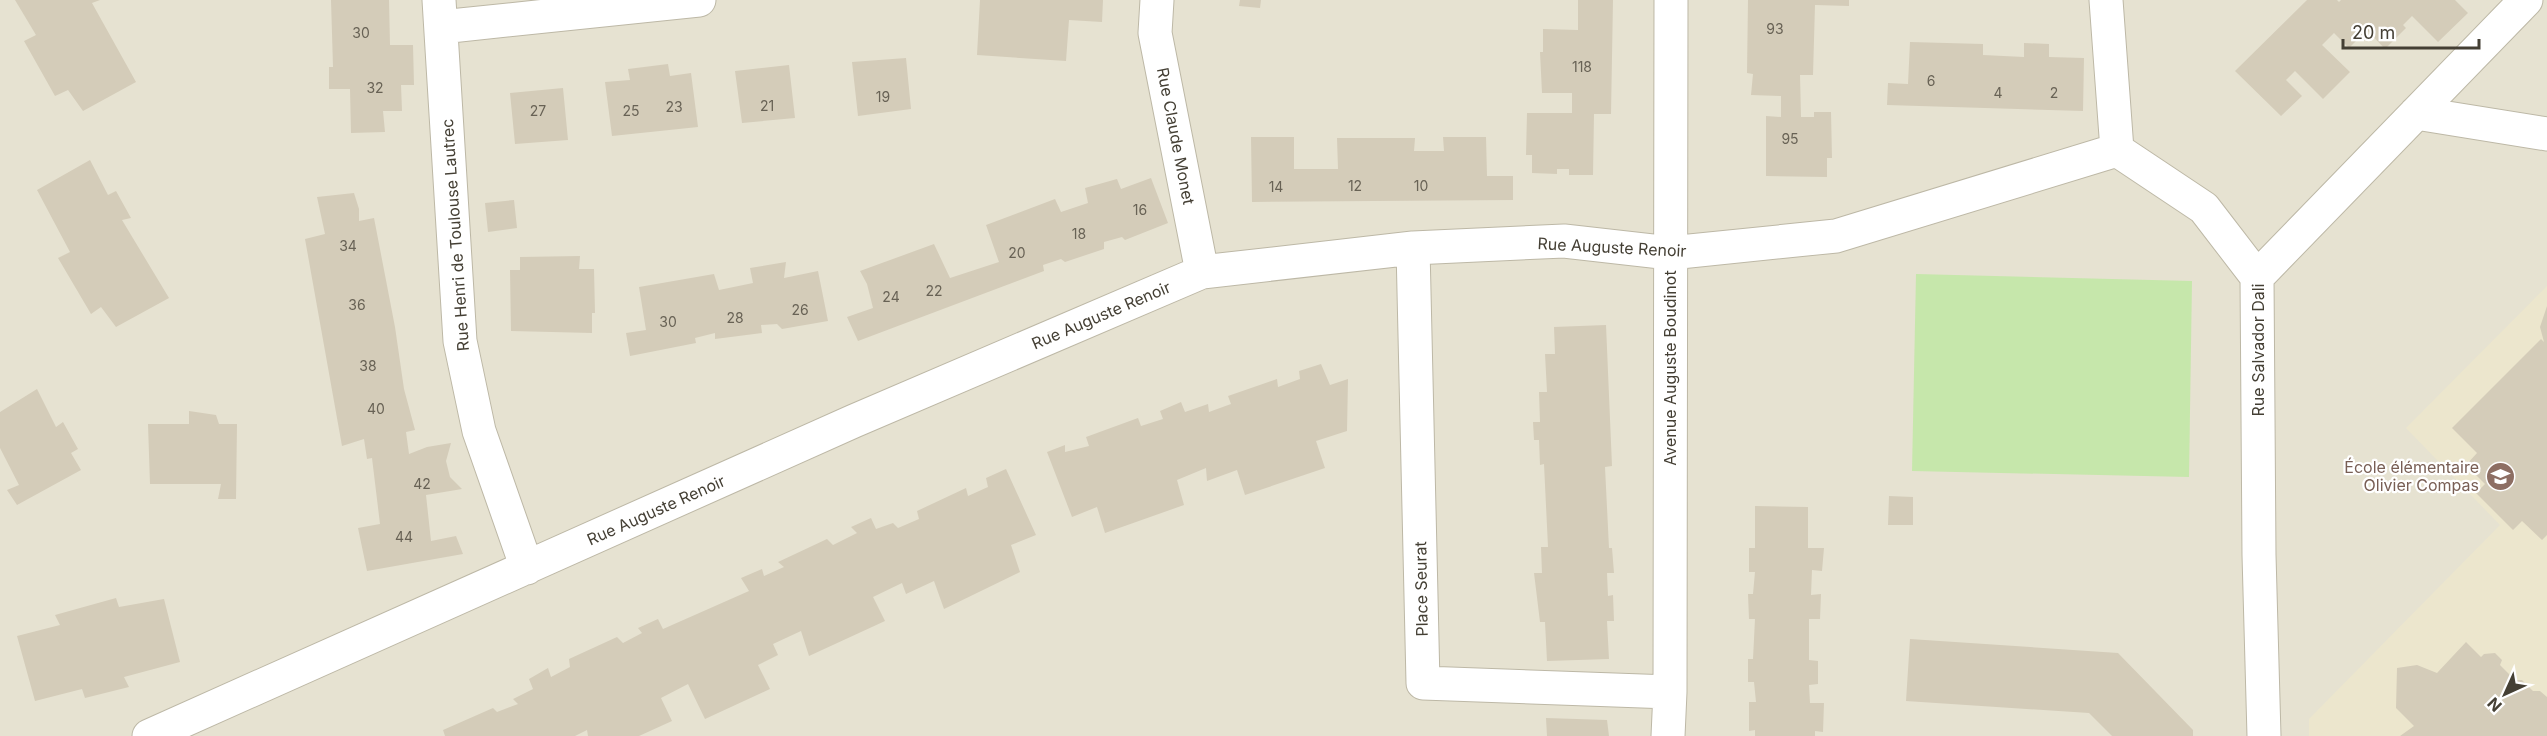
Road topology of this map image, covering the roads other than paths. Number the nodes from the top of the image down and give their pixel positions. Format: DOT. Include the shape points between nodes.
graph roads {
  1 [pos="699,0"];
  2 [pos="1157,0"];
  3 [pos="1671,0"];
  4 [pos="2106,0"];
  5 [pos="2526,0"];
  6 [pos="440,14"];
  7 [pos="2416,113"];
  8 [pos="2547,134"];
  9 [pos="2117,150"];
  10 [pos="1413,248"];
  11 [pos="1670,253"];
  12 [pos="1202,272"];
  13 [pos="2257,277"];
  14 [pos="527,568"];
  15 [pos="1670,692"];
  16 [pos="149,736"];
  17 [pos="1668,736"];
  18 [pos="2264,736"];
  1 -- 6 [label="street"];
  2 -- 12 [label="street, Rue Claude Monet" via="1155,33"];
  3 -- 11 [label="street, Avenue Auguste Boudinot"];
  4 -- 9 [label="street"];
  5 -- 7 [label="street, Rue Salvador Dali"];
  6 -- 14 [label="street, Rue Henri de Toulouse Lautrec" via="460,340 478,431"];
  7 -- 8 [label="street"];
  7 -- 13 [label="street, Rue Salvador Dali"];
  9 -- 11 [label="street, Rue Auguste Renoir" via="1836,236"];
  9 -- 13 [label="street" via="2204,208"];
  10 -- 11 [label="street, Rue Auguste Renoir" via="1564,242"];
  10 -- 12 [label="street, Rue Auguste Renoir"];
  10 -- 15 [label="street, Place Seurat" via="1423,683"];
  11 -- 15 [label="street, Avenue Auguste Boudinot"];
  12 -- 14 [label="street, Rue Auguste Renoir" via="854,421"];
  13 -- 18 [label="street, Rue Salvador Dali"];
  14 -- 16 [label="street, Rue Auguste Renoir"];
  15 -- 17 [label="street, Avenue Auguste Boudinot"];
}
